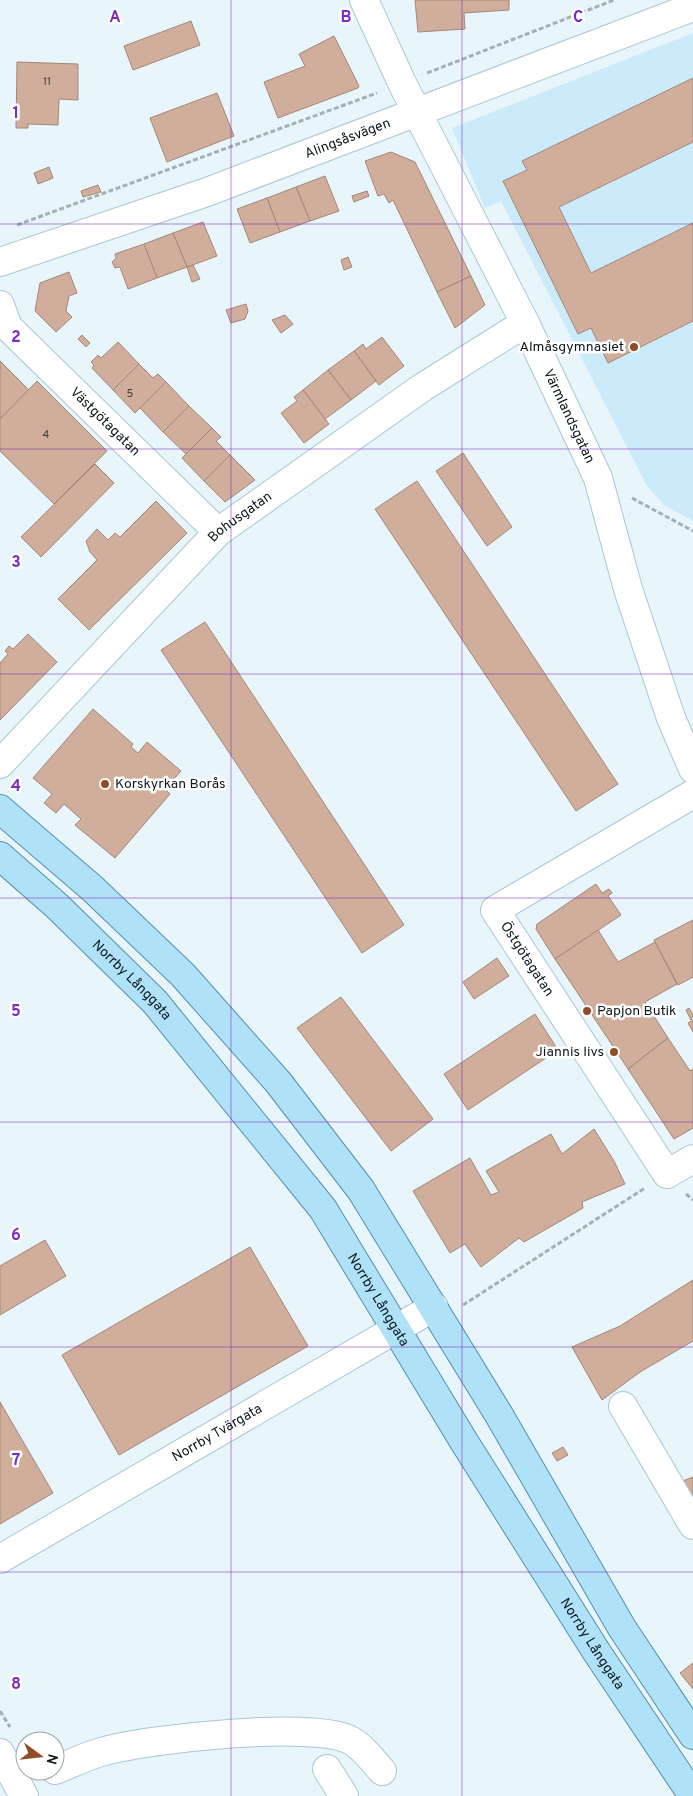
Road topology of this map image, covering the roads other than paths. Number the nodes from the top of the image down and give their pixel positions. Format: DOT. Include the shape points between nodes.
graph roads {
  1 [pos="364,0"];
  2 [pos="693,8"];
  3 [pos="418,113"];
  4 [pos="0,262"];
  5 [pos="0,305"];
  6 [pos="525,324"];
  7 [pos="218,532"];
  8 [pos="0,764"];
  9 [pos="693,769"];
  10 [pos="693,794"];
  11 [pos="0,809"];
  12 [pos="0,856"];
  13 [pos="693,1159"];
  14 [pos="447,1308"];
  15 [pos="397,1329"];
  16 [pos="623,1406"];
  17 [pos="693,1525"];
  18 [pos="0,1559"];
  19 [pos="693,1735"];
  20 [pos="0,1753"];
  21 [pos="65,1766"];
  22 [pos="328,1769"];
  23 [pos="382,1771"];
  24 [pos="38,1781"];
  25 [pos="22,1792"];
  26 [pos="344,1796"];
  27 [pos="693,1796"];
  1 -- 3 [label="street, Värmlandsgatan"];
  2 -- 3 [label="street, Alingsåsvägen"];
  3 -- 4 [label="street, Alingsåsvägen" via="207,192"];
  3 -- 6 [label="street, Värmlandsgatan"];
  5 -- 7 [label="street, Västgötagatan" via="8,326"];
  6 -- 7 [label="street, Bohusgatan" via="423,387"];
  6 -- 9 [label="street, Värmlandsgatan" via="598,478 631,598 671,718"];
  7 -- 8 [label="street, Bohusgatan"];
  10 -- 13 [label="street, Östgötagatan" via="495,910 667,1174"];
  11 -- 14 [label="main road" via="93,889 183,975 278,1082"];
  12 -- 15 [label="main road, Norrby Långgata" via="57,906 155,1002 323,1209"];
  14 -- 15 [label="street, Norrby Tvärgata"];
  14 -- 19 [label="main road" via="499,1415 622,1628"];
  15 -- 18 [label="street, Norrby Tvärgata"];
  15 -- 27 [label="main road, Norrby Långgata" via="580,1626"];
  16 -- 17 [label="street"];
  20 -- 25 [label="street"];
  21 -- 23 [label="street" via="103,1751 170,1738 305,1732 332,1734 352,1741"];
  22 -- 26 [label="street"];
  24 -- 25 [label="street"];
}
